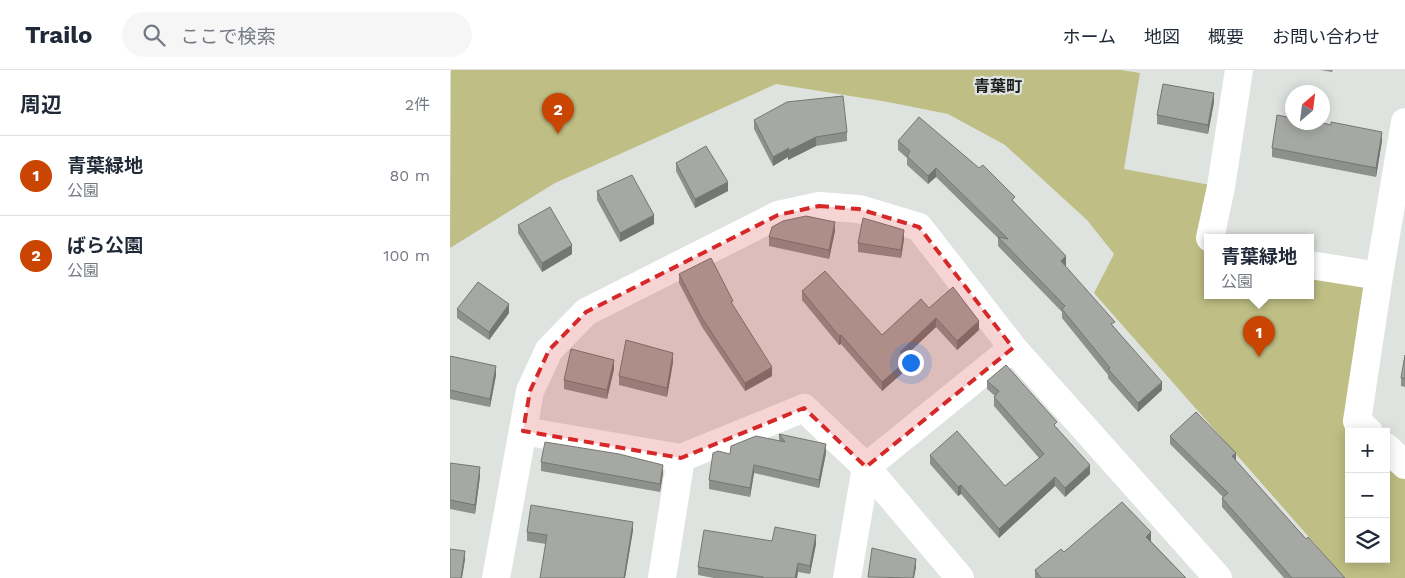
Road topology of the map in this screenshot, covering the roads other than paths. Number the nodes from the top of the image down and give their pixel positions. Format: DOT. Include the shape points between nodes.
graph roads {
  1 [pos="1239,70"];
  2 [pos="1405,122"];
  3 [pos="1211,234"];
  4 [pos="1314,266"];
  5 [pos="1379,276"];
  6 [pos="1013,348"];
  7 [pos="1365,428"];
  8 [pos="523,431"];
  9 [pos="1390,451"];
  10 [pos="681,458"];
  11 [pos="1405,464"];
  12 [pos="866,467"];
  13 [pos="496,578"];
  14 [pos="662,578"];
  15 [pos="847,578"];
  16 [pos="960,578"];
  17 [pos="1218,578"];
  1 -- 3 [label="street"];
  2 -- 5 [label="street"];
  4 -- 5 [label="street"];
  5 -- 7 [label="street" via="1357,421"];
  6 -- 8 [label="street" via="919,227 859,209 819,206 778,215 586,312 549,350 530,391"];
  6 -- 12 [label="street"];
  6 -- 17 [label="street"];
  8 -- 10 [label="street"];
  8 -- 13 [label="street"];
  9 -- 11 [label="street"];
  10 -- 12 [label="street" via="804,408"];
  10 -- 14 [label="street"];
  12 -- 15 [label="street"];
  12 -- 16 [label="street"];
}
